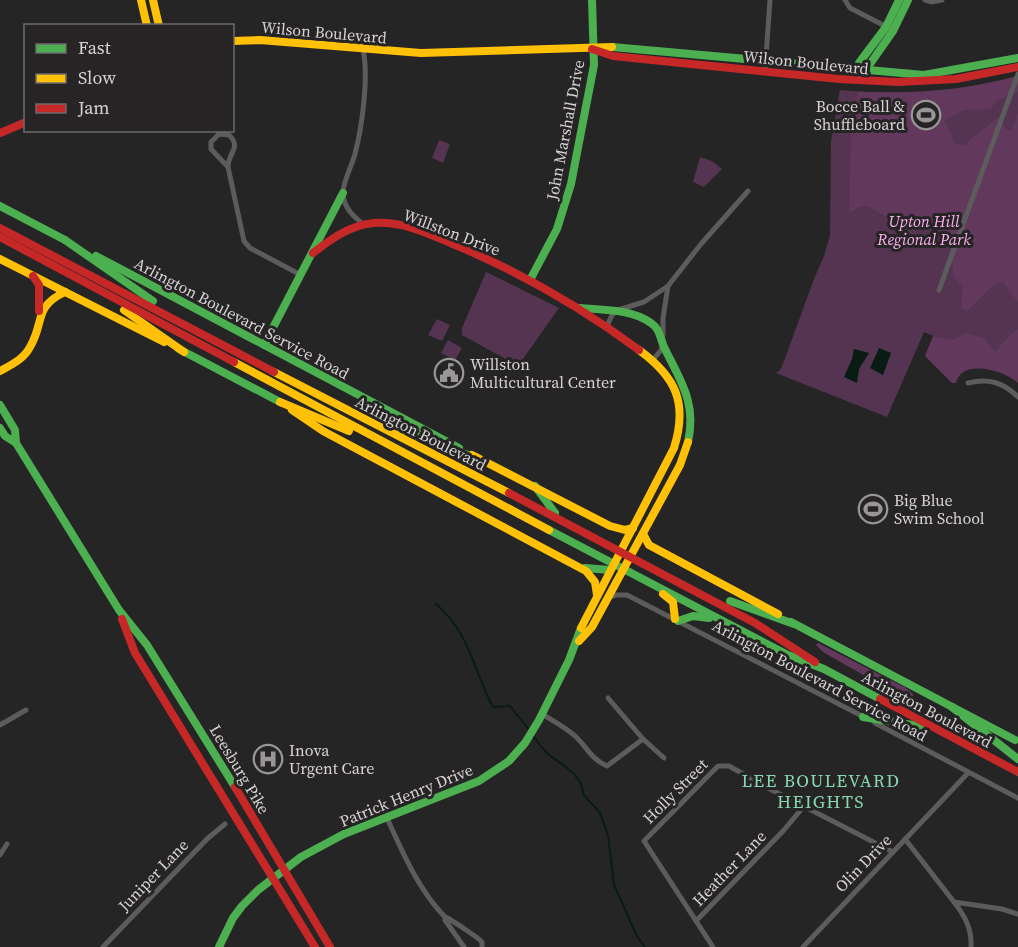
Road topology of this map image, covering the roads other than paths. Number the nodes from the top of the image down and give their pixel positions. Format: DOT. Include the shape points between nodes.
graph roads {
  1 [pos="141,0"];
  2 [pos="153,0"];
  3 [pos="592,0"];
  4 [pos="770,0"];
  5 [pos="845,0"];
  6 [pos="899,0"];
  7 [pos="908,0"];
  8 [pos="925,0"];
  9 [pos="942,0"];
  10 [pos="147,24"];
  11 [pos="159,24"];
  12 [pos="890,29"];
  13 [pos="234,41"];
  14 [pos="363,49"];
  15 [pos="592,49"];
  16 [pos="1018,58"];
  17 [pos="766,62"];
  18 [pos="1018,67"];
  19 [pos="765,71"];
  20 [pos="855,71"];
  21 [pos="866,72"];
  22 [pos="1018,74"];
  23 [pos="855,81"];
  24 [pos="24,123"];
  25 [pos="0,133"];
  26 [pos="228,167"];
  27 [pos="748,191"];
  28 [pos="343,193"];
  29 [pos="0,206"];
  30 [pos="363,224"];
  31 [pos="0,228"];
  32 [pos="0,237"];
  33 [pos="65,240"];
  34 [pos="313,253"];
  35 [pos="0,259"];
  36 [pos="32,275"];
  37 [pos="301,275"];
  38 [pos="530,280"];
  39 [pos="668,286"];
  40 [pos="97,290"];
  41 [pos="939,290"];
  42 [pos="65,291"];
  43 [pos="579,308"];
  44 [pos="618,310"];
  45 [pos="39,315"];
  46 [pos="606,326"];
  47 [pos="663,341"];
  48 [pos="264,345"];
  49 [pos="184,352"];
  50 [pos="254,360"];
  51 [pos="653,360"];
  52 [pos="0,371"];
  53 [pos="968,383"];
  54 [pos="316,394"];
  55 [pos="1018,397"];
  56 [pos="280,402"];
  57 [pos="0,405"];
  58 [pos="0,428"];
  59 [pos="16,443"];
  60 [pos="406,455"];
  61 [pos="476,457"];
  62 [pos="535,486"];
  63 [pos="560,518"];
  64 [pos="633,528"];
  65 [pos="643,534"];
  66 [pos="620,551"];
  67 [pos="630,556"];
  68 [pos="573,563"];
  69 [pos="612,566"];
  70 [pos="623,568"];
  71 [pos="644,579"];
  72 [pos="694,591"];
  73 [pos="596,596"];
  74 [pos="608,597"];
  75 [pos="119,610"];
  76 [pos="677,620"];
  77 [pos="794,624"];
  78 [pos="732,626"];
  79 [pos="578,643"];
  80 [pos="824,669"];
  81 [pos="608,698"];
  82 [pos="952,707"];
  83 [pos="26,710"];
  84 [pos="542,714"];
  85 [pos="863,717"];
  86 [pos="0,725"];
  87 [pos="936,729"];
  88 [pos="643,739"];
  89 [pos="1017,741"];
  90 [pos="664,758"];
  91 [pos="1018,759"];
  92 [pos="1018,772"];
  93 [pos="968,773"];
  94 [pos="1018,798"];
  95 [pos="804,806"];
  96 [pos="387,818"];
  97 [pos="225,824"];
  98 [pos="905,839"];
  99 [pos="7,844"];
  100 [pos="893,852"];
  101 [pos="0,855"];
  102 [pos="284,870"];
  103 [pos="273,878"];
  104 [pos="954,903"];
  105 [pos="1018,914"];
  106 [pos="445,917"];
  107 [pos="696,921"];
  108 [pos="103,947"];
  109 [pos="219,947"];
  110 [pos="315,947"];
  111 [pos="330,947"];
  112 [pos="464,947"];
  113 [pos="482,947"];
  114 [pos="713,947"];
  115 [pos="803,947"];
  116 [pos="971,947"];
  1 -- 10 [label="main road"];
  2 -- 11 [label="main road"];
  3 -- 15 [label="main road, John Marshall Drive"];
  4 -- 17 [label="street"];
  5 -- 12 [label="street" via="850,8"];
  6 -- 12 [label="main road"];
  7 -- 12 [label="main road"];
  8 -- 9 [label="street"];
  12 -- 20 [label="main road"];
  12 -- 21 [label="main road"];
  13 -- 14 [label="main road, Wilson Boulevard"];
  14 -- 15 [label="main road, Wilson Boulevard" via="421,53"];
  14 -- 28 [label="street" via="366,61 361,119"];
  15 -- 17 [label="main road, Wilson Boulevard" via="634,48"];
  15 -- 19 [label="main road, Wilson Boulevard" via="613,56"];
  15 -- 38 [label="main road, John Marshall Drive" via="594,63 568,194 556,229"];
  16 -- 21 [label="main road, Wilson Boulevard" via="924,75"];
  17 -- 19 [label="street"];
  17 -- 20 [label="main road, Wilson Boulevard"];
  18 -- 22 [label="street"];
  18 -- 23 [label="main road, Wilson Boulevard" via="943,82"];
  19 -- 23 [label="main road, Wilson Boulevard"];
  20 -- 21 [label="main road, Wilson Boulevard"];
  20 -- 23 [label="main road"];
  21 -- 23 [label="main road"];
  22 -- 41 [label="street"];
  24 -- 25 [label="main road"];
  26 -- 26 [label="street" via="211,149 213,138 222,134 229,135 235,144"];
  26 -- 37 [label="street" via="247,246"];
  27 -- 39 [label="street, Patrick Henry Drive"];
  28 -- 30 [label="street" via="350,214"];
  28 -- 34 [label="main road"];
  29 -- 33 [label="main road, Arlington Boulevard Service Road"];
  30 -- 34 [label="main road, Willston Drive" via="336,235"];
  30 -- 38 [label="main road, Willston Drive" via="410,227"];
  31 -- 50 [label="main road, Arlington Boulevard"];
  32 -- 40 [label="main road, Arlington Boulevard"];
  33 -- 48 [label="main road, Arlington Boulevard Service Road"];
  33 -- 50 [label="main road" via="141,294"];
  34 -- 37 [label="main road"];
  35 -- 36 [label="main road"];
  36 -- 42 [label="main road"];
  36 -- 45 [label="main road" via="39,285"];
  37 -- 48 [label="main road"];
  38 -- 43 [label="main road, Willston Drive"];
  39 -- 44 [label="street, Patrick Henry Drive" via="645,302"];
  39 -- 47 [label="street, Patrick Henry Drive"];
  40 -- 49 [label="main road"];
  40 -- 60 [label="main road, Arlington Boulevard"];
  42 -- 45 [label="main road" via="51,298"];
  42 -- 49 [label="main road"];
  43 -- 44 [label="main road, Patrick Henry Drive"];
  43 -- 46 [label="main road, Patrick Henry Drive"];
  44 -- 46 [label="street"];
  44 -- 47 [label="main road, Patrick Henry Drive" via="641,317 658,330"];
  45 -- 52 [label="main road" via="28,351"];
  46 -- 51 [label="main road, Patrick Henry Drive"];
  47 -- 51 [label="street, Patrick Henry Drive"];
  47 -- 65 [label="main road, Patrick Henry Drive" via="689,397 691,432 686,453"];
  48 -- 61 [label="main road, Arlington Boulevard Service Road"];
  49 -- 56 [label="main road"];
  50 -- 54 [label="main road, Arlington Boulevard"];
  51 -- 64 [label="main road, Patrick Henry Drive" via="669,378 676,394 679,431"];
  53 -- 55 [label="street" via="988,380 1002,384"];
  54 -- 61 [label="main road"];
  54 -- 63 [label="main road, Arlington Boulevard"];
  56 -- 60 [label="main road"];
  56 -- 68 [label="main road" via="323,431"];
  57 -- 59 [label="main road, Leesburg Pike" via="15,430"];
  58 -- 59 [label="main road, Leesburg Pike"];
  59 -- 75 [label="main road, Leesburg Pike"];
  60 -- 69 [label="main road, Arlington Boulevard"];
  61 -- 62 [label="main road, Arlington Boulevard Service Road"];
  62 -- 63 [label="main road"];
  62 -- 64 [label="main road, Arlington Boulevard Service Road" via="610,526"];
  63 -- 66 [label="main road, Arlington Boulevard"];
  64 -- 66 [label="main road, Patrick Henry Drive"];
  65 -- 67 [label="main road, Patrick Henry Drive"];
  65 -- 77 [label="main road" via="649,545"];
  66 -- 67 [label="main road, Arlington Boulevard"];
  66 -- 69 [label="main road, Patrick Henry Drive"];
  67 -- 70 [label="main road, Patrick Henry Drive"];
  67 -- 72 [label="main road, Arlington Boulevard"];
  68 -- 69 [label="main road" via="588,569"];
  68 -- 73 [label="main road" via="591,576"];
  69 -- 70 [label="main road, Arlington Boulevard"];
  69 -- 73 [label="main road, Patrick Henry Drive"];
  70 -- 71 [label="main road, Arlington Boulevard"];
  70 -- 74 [label="main road, Patrick Henry Drive"];
  71 -- 76 [label="main road" via="673,602"];
  71 -- 78 [label="main road, Arlington Boulevard"];
  72 -- 77 [label="main road"];
  72 -- 80 [label="main road, Arlington Boulevard" via="742,614"];
  73 -- 79 [label="main road, Patrick Henry Drive" via="582,623"];
  74 -- 76 [label="street, Arlington Boulevard Service Road" via="627,595"];
  74 -- 79 [label="main road, Patrick Henry Drive"];
  75 -- 102 [label="main road, Leesburg Pike" via="147,645 202,731"];
  75 -- 103 [label="main road, Leesburg Pike" via="135,653"];
  76 -- 78 [label="main road" via="694,615"];
  76 -- 85 [label="street, Arlington Boulevard Service Road"];
  77 -- 82 [label="main road"];
  78 -- 80 [label="main road, Arlington Boulevard"];
  79 -- 84 [label="main road, Patrick Henry Drive"];
  80 -- 87 [label="main road, Arlington Boulevard"];
  81 -- 88 [label="street"];
  82 -- 89 [label="main road"];
  82 -- 91 [label="main road"];
  83 -- 86 [label="street"];
  84 -- 88 [label="street" via="566,728 593,758 607,766"];
  84 -- 96 [label="main road, Patrick Henry Drive" via="525,743 492,774"];
  85 -- 87 [label="main road"];
  85 -- 93 [label="street, Arlington Boulevard Service Road"];
  87 -- 92 [label="main road, Arlington Boulevard"];
  88 -- 90 [label="street"];
  93 -- 94 [label="street, Arlington Boulevard Service Road"];
  93 -- 98 [label="street, Olin Drive"];
  95 -- 100 [label="street"];
  95 -- 107 [label="street, Heather Lane"];
  95 -- 107 [label="street, Holly Street" via="727,765 718,766 644,842"];
  96 -- 102 [label="main road, Patrick Henry Drive" via="328,842"];
  96 -- 106 [label="street" via="422,890"];
  97 -- 108 [label="street, Juniper Lane"];
  98 -- 100 [label="street, Olin Drive"];
  98 -- 104 [label="street"];
  99 -- 101 [label="street"];
  100 -- 115 [label="street, Olin Drive"];
  102 -- 103 [label="main road, Patrick Henry Drive"];
  102 -- 111 [label="main road, Leesburg Pike"];
  103 -- 109 [label="main road, Patrick Henry Drive" via="234,915"];
  103 -- 110 [label="main road, Leesburg Pike"];
  104 -- 105 [label="street"];
  104 -- 116 [label="street" via="967,922"];
  106 -- 112 [label="street"];
  106 -- 113 [label="street" via="480,940"];
  107 -- 114 [label="street"];
}
